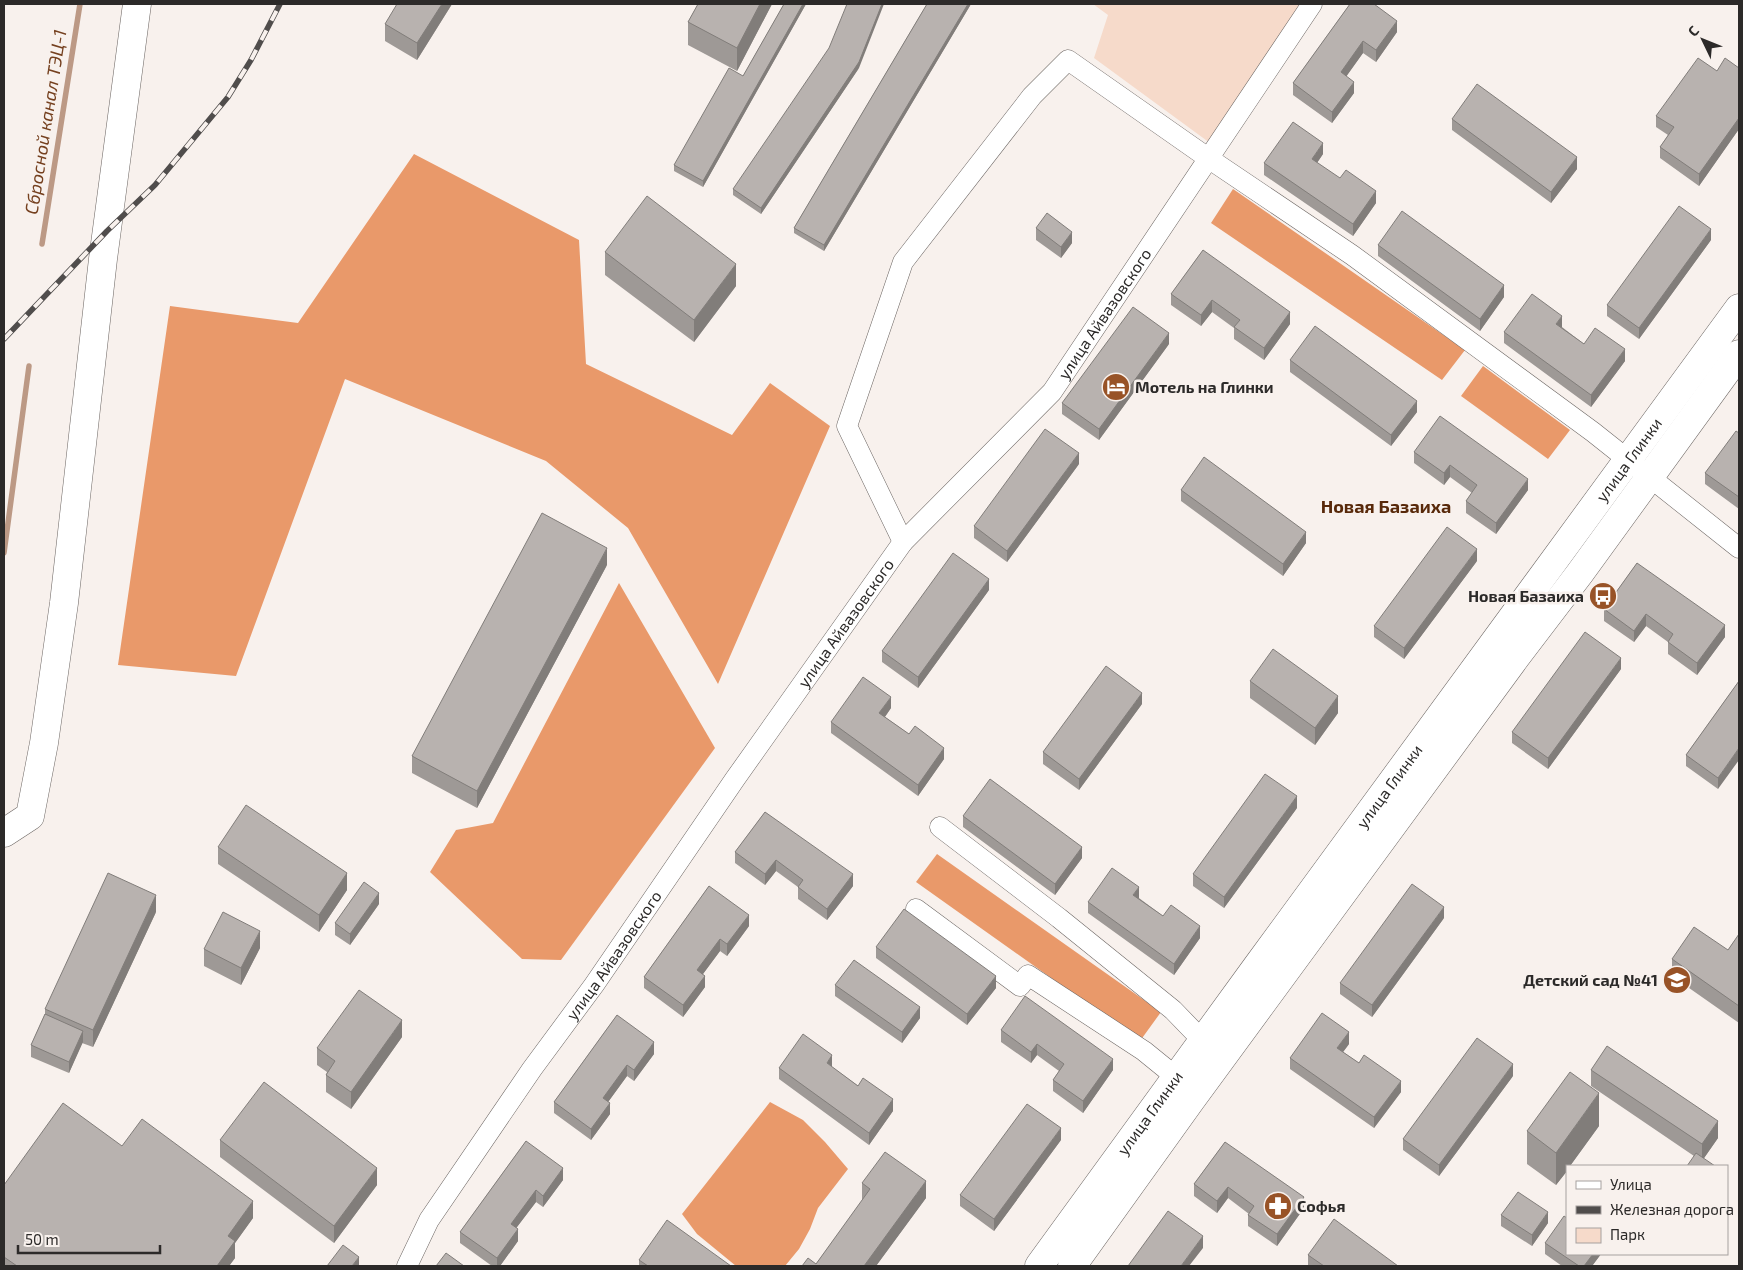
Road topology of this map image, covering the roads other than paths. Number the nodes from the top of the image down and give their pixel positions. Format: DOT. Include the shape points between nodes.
graph roads {
  1 [pos="137,4"];
  2 [pos="1312,4"];
  3 [pos="1208,158"];
  4 [pos="1739,308"];
  5 [pos="1739,354"];
  6 [pos="1639,468"];
  7 [pos="903,542"];
  8 [pos="1739,548"];
  9 [pos="1468,678"];
  10 [pos="1490,695"];
  11 [pos="940,827"];
  12 [pos="4,833"];
  13 [pos="916,909"];
  14 [pos="1202,1040"];
  15 [pos="1176,1077"];
  16 [pos="407,1266"];
  17 [pos="1039,1266"];
  18 [pos="1072,1266"];
  1 -- 12 [label="main road" via="44,743 30,816"];
  2 -- 3 [label="street, улица Айвазовского"];
  3 -- 6 [label="street" via="1352,255"];
  3 -- 7 [label="street, улица Айвазовского" via="1052,392"];
  3 -- 7 [label="street" via="1068,60 1032,96 903,262 847,426"];
  4 -- 6 [label="main road, улица Глинки"];
  5 -- 6 [label="main road, улица Глинки"];
  6 -- 8 [label="street"];
  6 -- 9 [label="main road, улица Глинки"];
  6 -- 10 [label="main road, улица Глинки" via="1580,573"];
  7 -- 16 [label="street, улица Айвазовского" via="428,1220"];
  9 -- 10 [label="main road"];
  9 -- 14 [label="main road, улица Глинки"];
  10 -- 18 [label="main road, улица Глинки"];
  11 -- 14 [label="street" via="1173,1010"];
  13 -- 15 [label="street" via="1020,986 1028,975 1144,1051"];
  14 -- 15 [label="main road, улица Глинки"];
  15 -- 17 [label="main road, улица Глинки"];
}
